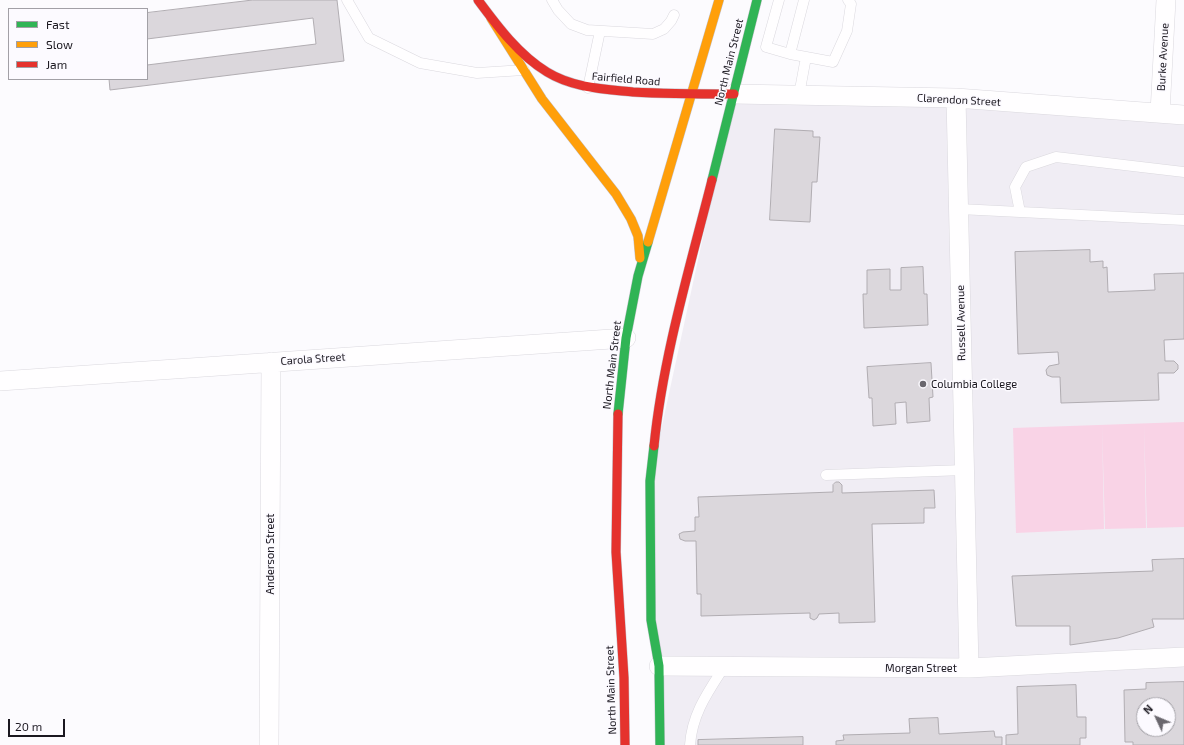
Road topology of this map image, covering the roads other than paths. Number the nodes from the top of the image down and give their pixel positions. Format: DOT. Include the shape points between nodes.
graph roads {
  1 [pos="347,0"];
  2 [pos="478,0"];
  3 [pos="552,0"];
  4 [pos="720,0"];
  5 [pos="757,0"];
  6 [pos="779,0"];
  7 [pos="804,0"];
  8 [pos="848,0"];
  9 [pos="1166,0"];
  10 [pos="674,15"];
  11 [pos="491,18"];
  12 [pos="600,31"];
  13 [pos="790,54"];
  14 [pos="806,57"];
  15 [pos="524,70"];
  16 [pos="588,88"];
  17 [pos="692,94"];
  18 [pos="734,94"];
  19 [pos="799,95"];
  20 [pos="956,98"];
  21 [pos="1160,113"];
  22 [pos="1184,115"];
  23 [pos="1184,172"];
  24 [pos="959,209"];
  25 [pos="1020,212"];
  26 [pos="1184,220"];
  27 [pos="638,276"];
  28 [pos="626,338"];
  29 [pos="271,362"];
  30 [pos="0,382"];
  31 [pos="964,470"];
  32 [pos="826,474"];
  33 [pos="1184,657"];
  34 [pos="659,666"];
  35 [pos="724,667"];
  36 [pos="969,668"];
  37 [pos="269,745"];
  38 [pos="625,745"];
  39 [pos="660,745"];
  40 [pos="690,745"];
  1 -- 15 [label="lane" via="369,38 420,63 476,73"];
  2 -- 11 [label="main road, Fairfield Road"];
  3 -- 12 [label="lane" via="571,24 587,30"];
  4 -- 17 [label="main road, North Main Street"];
  5 -- 18 [label="main road, North Main Street"];
  6 -- 13 [label="lane" via="766,48"];
  7 -- 13 [label="lane"];
  8 -- 14 [label="lane" via="851,4 847,31 833,62"];
  9 -- 21 [label="street, Burke Avenue"];
  10 -- 12 [label="lane" via="664,29 653,34"];
  11 -- 15 [label="main road"];
  11 -- 16 [label="main road, Fairfield Road" via="532,61 560,79"];
  12 -- 16 [label="lane"];
  13 -- 14 [label="lane"];
  14 -- 19 [label="lane"];
  15 -- 27 [label="main road" via="542,99 616,194 632,219 640,250"];
  16 -- 17 [label="main road, Fairfield Road"];
  17 -- 18 [label="main road, Fairfield Road"];
  17 -- 27 [label="main road, North Main Street"];
  18 -- 19 [label="street, Clarendon Street"];
  18 -- 34 [label="main road, North Main Street" via="670,346 656,422 650,481 651,620"];
  19 -- 20 [label="street, Clarendon Street"];
  20 -- 21 [label="street, Clarendon Street"];
  20 -- 24 [label="street, Russell Avenue"];
  21 -- 22 [label="street, Clarendon Street"];
  23 -- 25 [label="lane" via="1056,157 1026,167 1015,187"];
  24 -- 25 [label="lane"];
  24 -- 31 [label="street, Russell Avenue"];
  25 -- 26 [label="lane"];
  27 -- 28 [label="main road, North Main Street"];
  28 -- 29 [label="street, Carola Street"];
  28 -- 38 [label="main road, North Main Street" via="617,421 616,552 624,678"];
  29 -- 30 [label="street, Carola Street"];
  29 -- 37 [label="street, Anderson Street"];
  31 -- 32 [label="lane"];
  31 -- 36 [label="street, Russell Avenue"];
  33 -- 36 [label="street, Morgan Street"];
  34 -- 35 [label="street, Morgan Street"];
  34 -- 39 [label="main road, North Main Street"];
  35 -- 36 [label="street, Morgan Street"];
  35 -- 40 [label="lane" via="701,702 691,732"];
}
